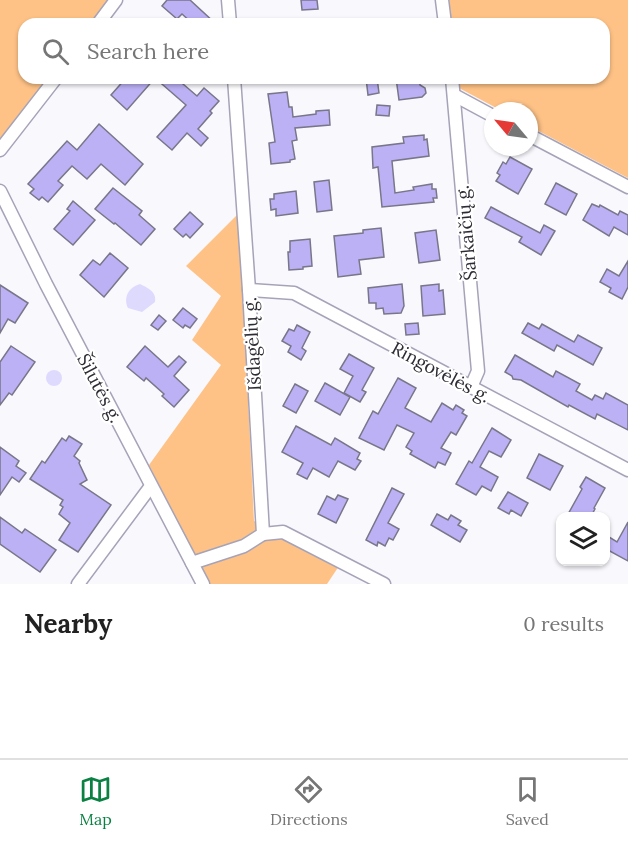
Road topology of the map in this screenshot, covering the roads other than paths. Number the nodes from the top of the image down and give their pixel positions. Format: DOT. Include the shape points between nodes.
graph roads {
  1 [pos="116,0"];
  2 [pos="228,0"];
  3 [pos="442,0"];
  4 [pos="102,18"];
  5 [pos="230,18"];
  6 [pos="444,18"];
  7 [pos="51,84"];
  8 [pos="234,84"];
  9 [pos="453,84"];
  10 [pos="454,95"];
  11 [pos="484,111"];
  12 [pos="538,140"];
  13 [pos="0,150"];
  14 [pos="628,187"];
  15 [pos="0,191"];
  16 [pos="249,290"];
  17 [pos="471,387"];
  18 [pos="628,470"];
  19 [pos="151,486"];
  20 [pos="263,534"];
  21 [pos="192,563"];
  22 [pos="78,584"];
  23 [pos="203,584"];
  24 [pos="384,584"];
  1 -- 4 [label="street"];
  2 -- 5 [label="street"];
  3 -- 6 [label="street"];
  7 -- 13 [label="street"];
  8 -- 16 [label="street, Išdagėlių g."];
  9 -- 10 [label="street, Šarkaičių g."];
  10 -- 11 [label="street"];
  10 -- 17 [label="street, Šarkaičių g." via="478,371"];
  12 -- 14 [label="street"];
  15 -- 19 [label="street, Šilutės g."];
  16 -- 17 [label="street, Ringovėlės g." via="294,293"];
  16 -- 20 [label="street, Išdagėlių g."];
  17 -- 18 [label="street, Ringovėlės g."];
  19 -- 21 [label="street, Šilutės g."];
  19 -- 22 [label="street"];
  20 -- 21 [label="street" via="244,546"];
  20 -- 24 [label="street" via="283,532"];
  21 -- 23 [label="street, Šilutės g."];
}
